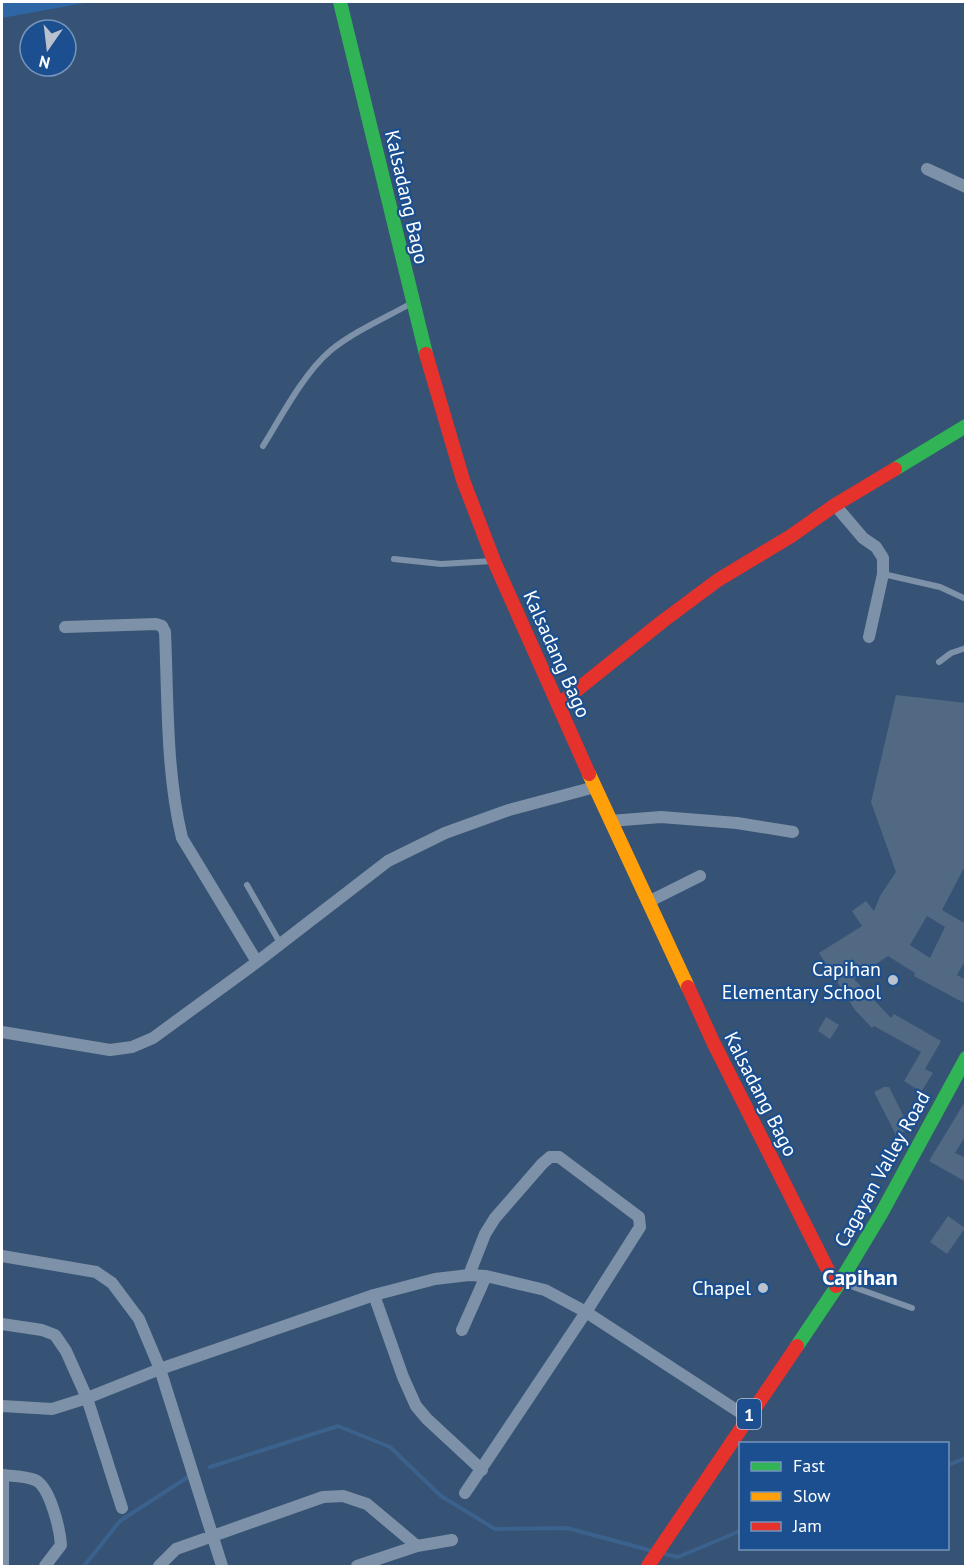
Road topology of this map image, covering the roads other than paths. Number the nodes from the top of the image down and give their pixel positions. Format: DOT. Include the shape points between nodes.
graph roads {
  1 [pos="340,2"];
  2 [pos="927,169"];
  3 [pos="966,187"];
  4 [pos="412,303"];
  5 [pos="966,426"];
  6 [pos="263,446"];
  7 [pos="835,505"];
  8 [pos="394,559"];
  9 [pos="494,561"];
  10 [pos="883,574"];
  11 [pos="966,599"];
  12 [pos="65,627"];
  13 [pos="869,637"];
  14 [pos="966,648"];
  15 [pos="939,662"];
  16 [pos="558,705"];
  17 [pos="595,787"];
  18 [pos="610,821"];
  19 [pos="792,832"];
  20 [pos="700,876"];
  21 [pos="247,885"];
  22 [pos="648,902"];
  23 [pos="280,943"];
  24 [pos="257,962"];
  25 [pos="2,1032"];
  26 [pos="966,1058"];
  27 [pos="961,1078"];
  28 [pos="2,1256"];
  29 [pos="469,1275"];
  30 [pos="486,1276"];
  31 [pos="838,1284"];
  32 [pos="374,1295"];
  33 [pos="912,1308"];
  34 [pos="586,1312"];
  35 [pos="2,1324"];
  36 [pos="462,1330"];
  37 [pos="160,1369"];
  38 [pos="87,1398"];
  39 [pos="2,1406"];
  40 [pos="747,1417"];
  41 [pos="482,1470"];
  42 [pos="2,1475"];
  43 [pos="465,1493"];
  44 [pos="122,1508"];
  45 [pos="212,1534"];
  46 [pos="452,1540"];
  47 [pos="417,1546"];
  48 [pos="3,1566"];
  49 [pos="45,1566"];
  50 [pos="159,1566"];
  51 [pos="222,1566"];
  52 [pos="357,1566"];
  53 [pos="648,1566"];
  1 -- 4 [label="main road, Kalsadang Bago"];
  2 -- 3 [label="street"];
  4 -- 6 [label="lane" via="329,352 313,368"];
  4 -- 9 [label="main road, Kalsadang Bago" via="442,414"];
  5 -- 7 [label="main road"];
  7 -- 10 [label="street" via="863,538 876,547 883,558"];
  7 -- 16 [label="main road" via="718,580"];
  8 -- 9 [label="lane" via="441,564"];
  9 -- 16 [label="main road, Kalsadang Bago"];
  10 -- 11 [label="lane" via="940,587"];
  10 -- 13 [label="street"];
  12 -- 24 [label="street" via="162,626 171,758 182,838"];
  14 -- 15 [label="lane"];
  16 -- 17 [label="main road, Kalsadang Bago"];
  17 -- 18 [label="main road, Kalsadang Bago"];
  17 -- 23 [label="street" via="508,810 445,833 388,861"];
  18 -- 19 [label="street" via="661,817"];
  18 -- 22 [label="main road, Kalsadang Bago"];
  20 -- 22 [label="street"];
  21 -- 23 [label="lane"];
  22 -- 31 [label="main road, Kalsadang Bago" via="714,1044"];
  23 -- 24 [label="street"];
  24 -- 25 [label="street" via="153,1038 132,1047 110,1050"];
  26 -- 27 [label="main road, Cagayan Valley Road / 1"];
  27 -- 31 [label="main road, Cagayan Valley Road / 1"];
  28 -- 37 [label="street" via="96,1272 112,1283 139,1318"];
  29 -- 30 [label="street"];
  29 -- 32 [label="street" via="435,1279"];
  29 -- 34 [label="street" via="495,1218 542,1164 550,1157 559,1157 639,1217 640,1227"];
  30 -- 34 [label="street" via="545,1290"];
  30 -- 36 [label="street"];
  31 -- 33 [label="lane"];
  31 -- 40 [label="main road, Cagayan Valley Road / 1"];
  32 -- 37 [label="street"];
  32 -- 41 [label="street" via="416,1406"];
  34 -- 40 [label="street"];
  34 -- 41 [label="street"];
  35 -- 38 [label="street" via="55,1335"];
  37 -- 38 [label="street"];
  37 -- 45 [label="street"];
  38 -- 39 [label="street" via="52,1409"];
  38 -- 44 [label="street"];
  40 -- 53 [label="main road, Cagayan Valley Road / 1"];
  41 -- 43 [label="street"];
  42 -- 48 [label="street"];
  42 -- 49 [label="street" via="35,1480 49,1498 61,1545"];
  45 -- 47 [label="street" via="323,1497 343,1496 367,1504"];
  45 -- 50 [label="street" via="176,1549"];
  45 -- 51 [label="street"];
  46 -- 47 [label="street"];
  47 -- 52 [label="street"];
}
